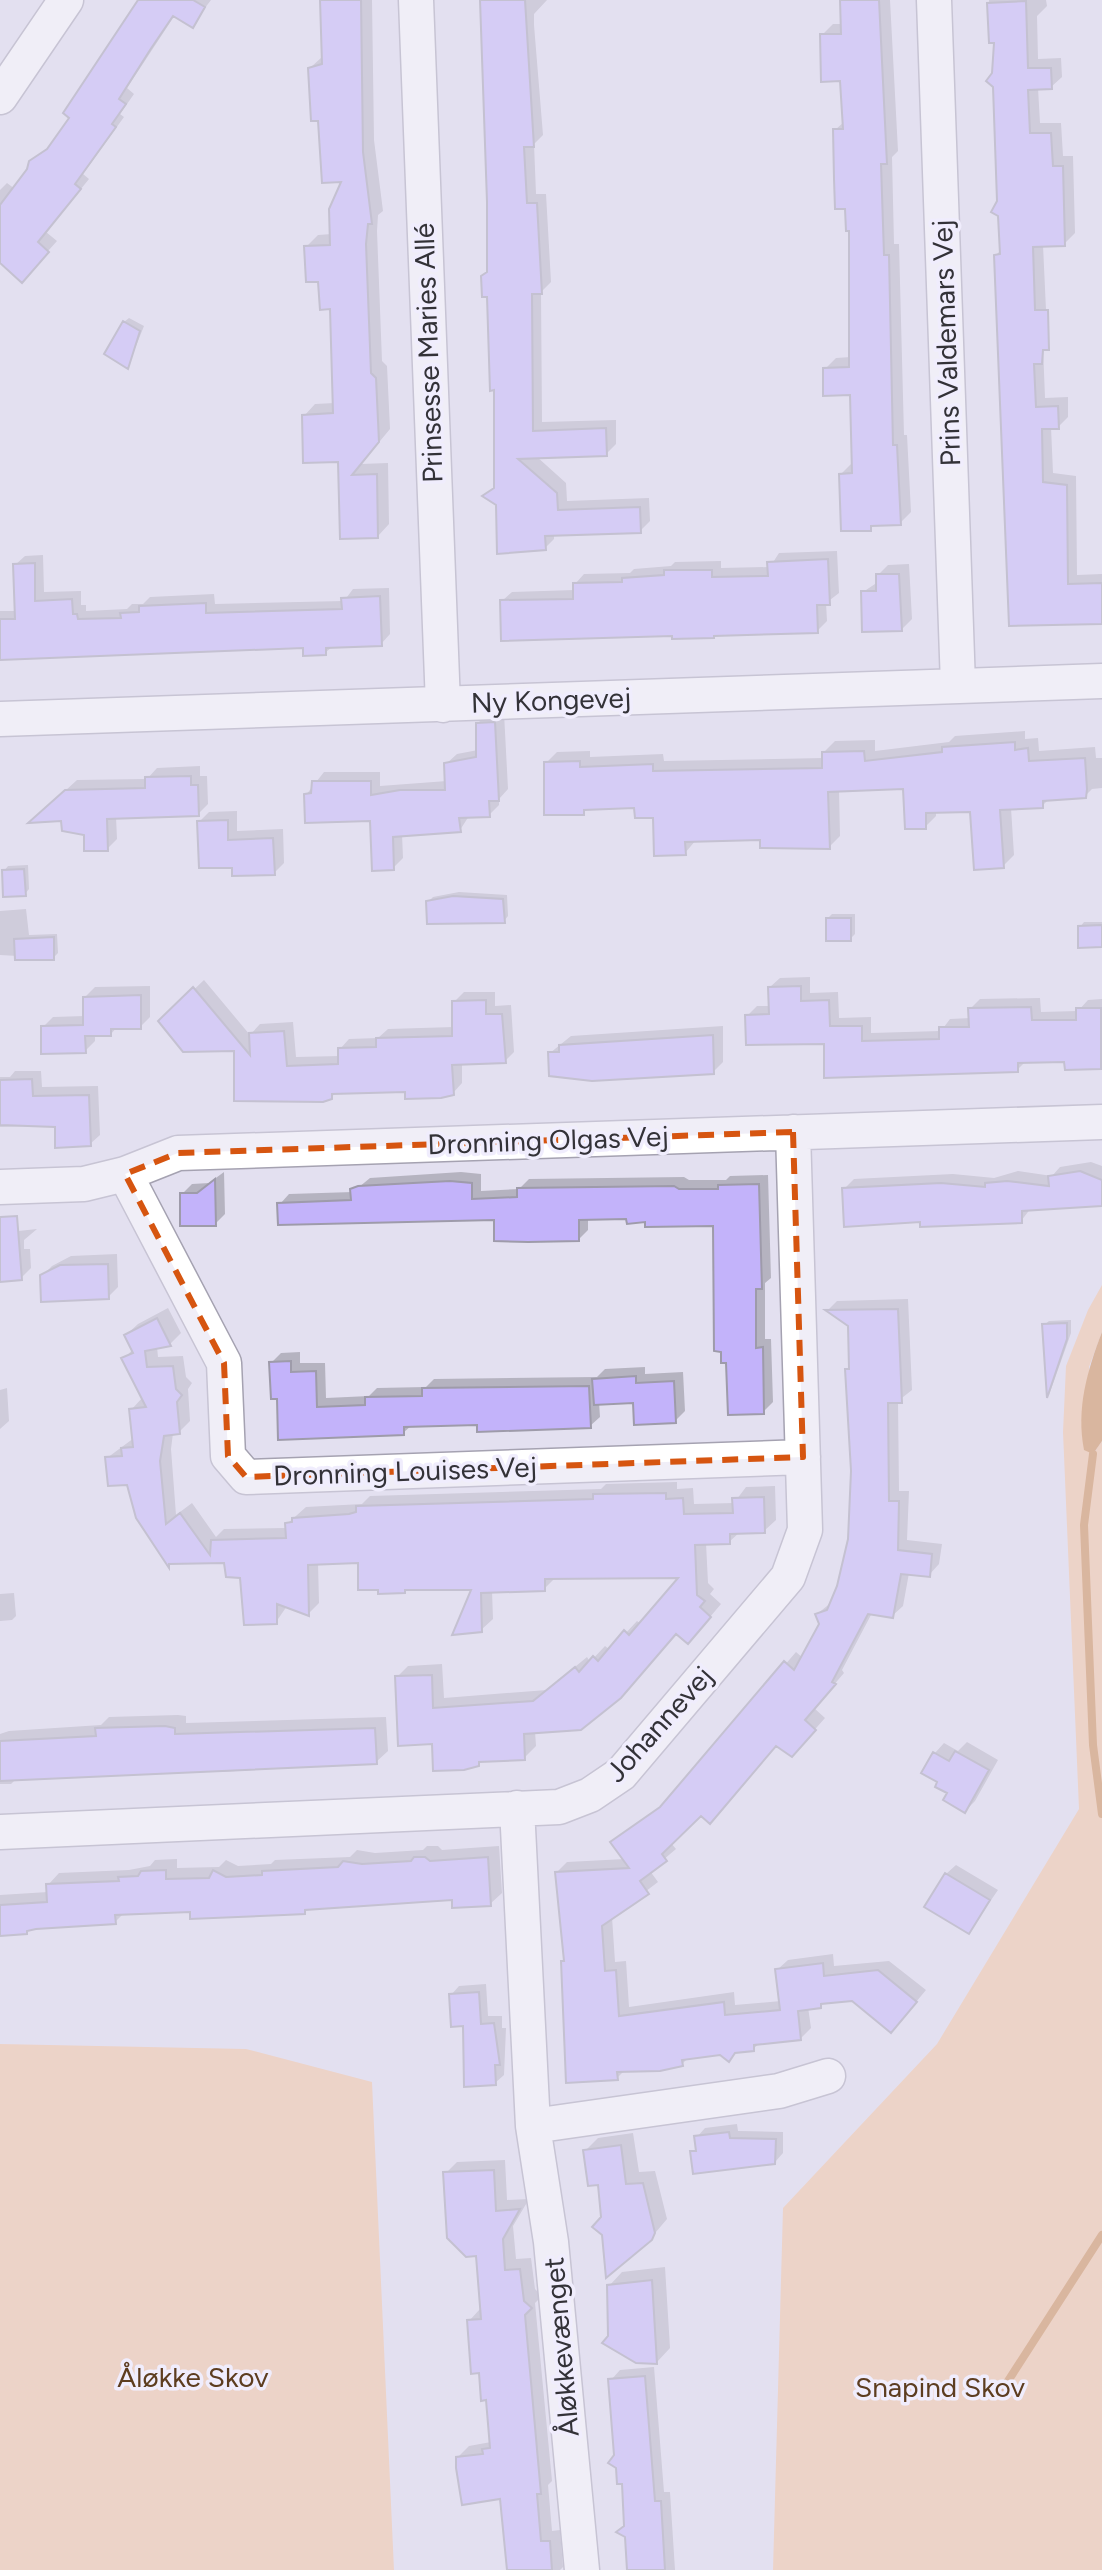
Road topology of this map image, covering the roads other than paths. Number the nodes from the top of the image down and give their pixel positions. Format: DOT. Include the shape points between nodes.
graph roads {
  1 [pos="66,0"];
  2 [pos="416,0"];
  3 [pos="934,0"];
  4 [pos="0,97"];
  5 [pos="1102,681"];
  6 [pos="958,685"];
  7 [pos="443,705"];
  8 [pos="0,719"];
  9 [pos="1102,1122"];
  10 [pos="793,1132"];
  11 [pos="125,1174"];
  12 [pos="0,1187"];
  13 [pos="803,1457"];
  14 [pos="517,1808"];
  15 [pos="0,1832"];
  16 [pos="828,2076"];
  17 [pos="533,2126"];
  18 [pos="582,2570"];
  1 -- 4 [label="street"];
  2 -- 7 [label="street, Prinsesse Maries Allé"];
  3 -- 6 [label="street, Prins Valdemars Vej"];
  5 -- 6 [label="street, Ny Kongevej"];
  6 -- 7 [label="street, Ny Kongevej"];
  7 -- 8 [label="street, Ny Kongevej"];
  9 -- 10 [label="street, Dronning Olgas Vej"];
  10 -- 11 [label="street, Dronning Olgas Vej" via="178,1153"];
  10 -- 13 [label="street, Johannevej"];
  11 -- 12 [label="street, Dronning Olgas Vej" via="84,1184"];
  11 -- 13 [label="street, Dronning Louises Vej" via="224,1363 228,1456 246,1477"];
  13 -- 14 [label="street, Johannevej" via="805,1530 788,1577 621,1774 559,1807"];
  14 -- 15 [label="street, Johannevej"];
  14 -- 17 [label="street, Åløkkevænget"];
  16 -- 17 [label="street" via="779,2091"];
  17 -- 18 [label="street, Åløkkevænget" via="551,2242"];
}
